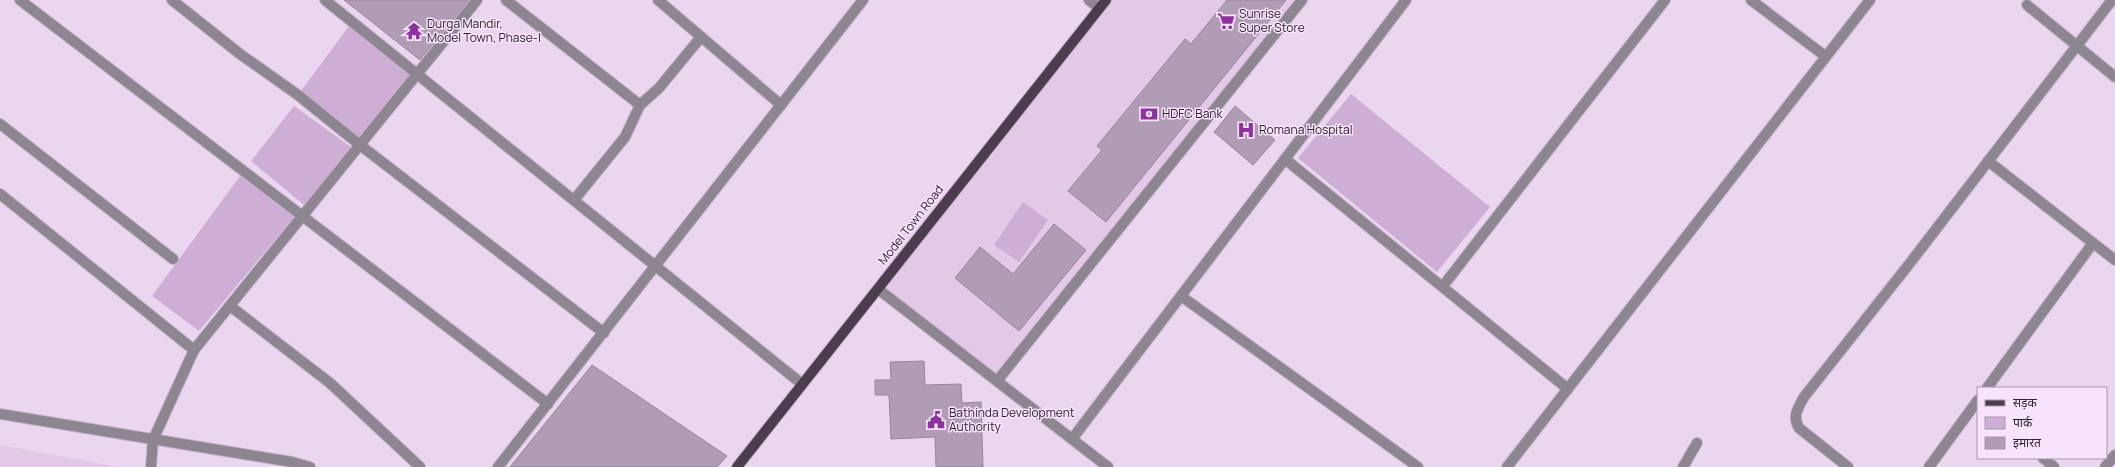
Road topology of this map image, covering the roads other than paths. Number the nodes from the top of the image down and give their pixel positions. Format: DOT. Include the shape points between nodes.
graph roads {
  1 [pos="20,0"];
  2 [pos="172,0"];
  3 [pos="477,0"];
  4 [pos="506,0"];
  5 [pos="658,0"];
  6 [pos="862,0"];
  7 [pos="1089,0"];
  8 [pos="1302,0"];
  9 [pos="1406,0"];
  10 [pos="1665,0"];
  11 [pos="1751,0"];
  12 [pos="1870,0"];
  13 [pos="2112,0"];
  14 [pos="331,2"];
  15 [pos="1102,4"];
  16 [pos="2027,5"];
  17 [pos="701,37"];
  18 [pos="2076,46"];
  19 [pos="1825,56"];
  20 [pos="418,73"];
  21 [pos="2115,77"];
  22 [pos="640,105"];
  23 [pos="781,105"];
  24 [pos="0,124"];
  25 [pos="360,145"];
  26 [pos="1285,159"];
  27 [pos="1988,161"];
  28 [pos="0,194"];
  29 [pos="574,200"];
  30 [pos="302,217"];
  31 [pos="2093,244"];
  32 [pos="173,259"];
  33 [pos="2115,260"];
  34 [pos="656,266"];
  35 [pos="1443,286"];
  36 [pos="878,289"];
  37 [pos="1181,296"];
  38 [pos="230,306"];
  39 [pos="604,333"];
  40 [pos="194,350"];
  41 [pos="997,381"];
  42 [pos="802,384"];
  43 [pos="1988,387"];
  44 [pos="1568,389"];
  45 [pos="1977,403"];
  46 [pos="548,404"];
  47 [pos="0,414"];
  48 [pos="1072,439"];
  49 [pos="154,440"];
  50 [pos="1697,444"];
  51 [pos="2115,455"];
  52 [pos="2044,459"];
  53 [pos="151,467"];
  54 [pos="310,467"];
  55 [pos="420,467"];
  56 [pos="498,467"];
  57 [pos="737,467"];
  58 [pos="1108,467"];
  59 [pos="1418,467"];
  60 [pos="1507,467"];
  61 [pos="1683,467"];
  62 [pos="1848,467"];
  63 [pos="1929,467"];
  64 [pos="2054,467"];
  65 [pos="2105,467"];
  1 -- 30 [label="street"];
  2 -- 25 [label="street"];
  3 -- 20 [label="street"];
  4 -- 22 [label="street"];
  5 -- 17 [label="street"];
  6 -- 23 [label="street"];
  7 -- 15 [label="street"];
  8 -- 41 [label="street"];
  9 -- 26 [label="street"];
  10 -- 35 [label="street"];
  11 -- 19 [label="street"];
  12 -- 19 [label="street"];
  13 -- 18 [label="street"];
  14 -- 20 [label="street"];
  15 -- 36 [label="main road, Model Town Road"];
  16 -- 18 [label="street"];
  17 -- 22 [label="street" via="659,88"];
  17 -- 23 [label="street"];
  18 -- 21 [label="street"];
  18 -- 27 [label="street"];
  19 -- 44 [label="street"];
  20 -- 25 [label="street"];
  20 -- 29 [label="street"];
  22 -- 29 [label="street" via="625,137"];
  23 -- 34 [label="street"];
  24 -- 32 [label="street"];
  25 -- 30 [label="street"];
  25 -- 39 [label="street"];
  26 -- 35 [label="street"];
  26 -- 37 [label="street"];
  27 -- 31 [label="street"];
  27 -- 62 [label="street" via="1804,397 1796,412 1795,421 1799,428"];
  28 -- 40 [label="street"];
  29 -- 34 [label="street"];
  30 -- 38 [label="street"];
  30 -- 46 [label="street"];
  31 -- 33 [label="street"];
  31 -- 43 [label="street"];
  34 -- 39 [label="street"];
  34 -- 42 [label="street"];
  35 -- 44 [label="street"];
  36 -- 41 [label="street"];
  36 -- 42 [label="main road, Model Town Road"];
  37 -- 48 [label="street"];
  37 -- 59 [label="street"];
  38 -- 40 [label="street"];
  38 -- 55 [label="street" via="330,383"];
  39 -- 46 [label="street"];
  40 -- 49 [label="street"];
  41 -- 48 [label="street"];
  42 -- 57 [label="main road, Model Town Road"];
  44 -- 60 [label="street"];
  45 -- 63 [label="street"];
  46 -- 56 [label="street"];
  47 -- 49 [label="street"];
  48 -- 58 [label="street"];
  49 -- 53 [label="street"];
  49 -- 54 [label="street"];
  50 -- 61 [label="street"];
  51 -- 65 [label="street"];
  52 -- 64 [label="street"];
}
